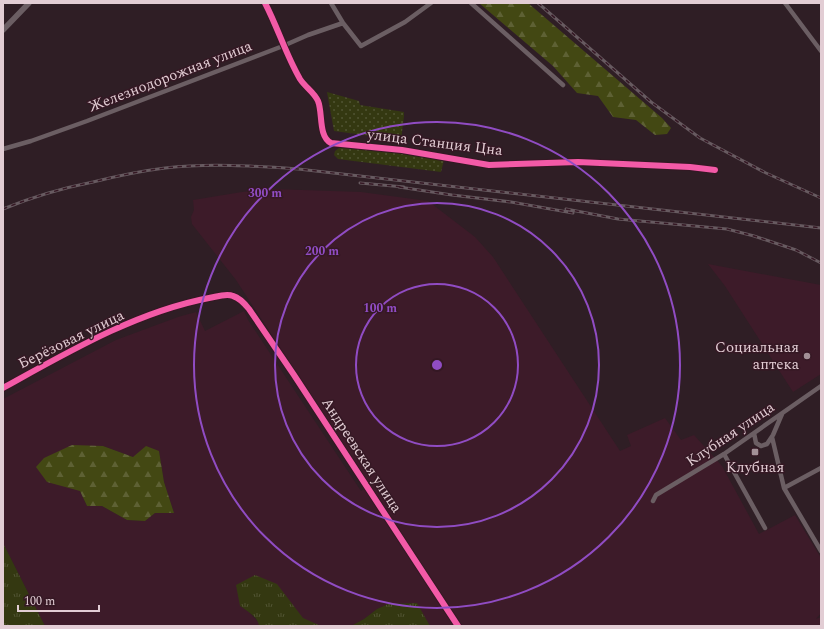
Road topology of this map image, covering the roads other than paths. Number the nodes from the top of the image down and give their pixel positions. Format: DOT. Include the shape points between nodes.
graph roads {
  1 [pos="29,3"];
  2 [pos="265,3"];
  3 [pos="331,3"];
  4 [pos="431,3"];
  5 [pos="471,3"];
  6 [pos="785,3"];
  7 [pos="344,23"];
  8 [pos="3,30"];
  9 [pos="283,46"];
  10 [pos="821,51"];
  11 [pos="563,85"];
  12 [pos="3,148"];
  13 [pos="715,170"];
  14 [pos="242,301"];
  15 [pos="821,386"];
  16 [pos="3,388"];
  17 [pos="782,414"];
  18 [pos="754,433"];
  19 [pos="772,437"];
  20 [pos="724,454"];
  21 [pos="821,468"];
  22 [pos="784,488"];
  23 [pos="654,501"];
  24 [pos="764,528"];
  25 [pos="821,552"];
  26 [pos="458,626"];
  1 -- 8 [label="street"];
  2 -- 9 [label="street, улица Станция Цна"];
  3 -- 7 [label="street"];
  4 -- 7 [label="street" via="405,22 361,46"];
  5 -- 11 [label="street"];
  6 -- 10 [label="street"];
  7 -- 9 [label="street, Железнодорожная улица"];
  9 -- 12 [label="street, Железнодорожная улица" via="87,121"];
  9 -- 13 [label="street, улица Станция Цна" via="301,81 318,101 325,137 331,144 402,150 489,165 578,162"];
  14 -- 16 [label="street, Берёзовая улица" via="232,295 173,306 109,332"];
  14 -- 26 [label="street, Андреевская улица" via="294,375"];
  15 -- 17 [label="street, Клубная улица"];
  17 -- 18 [label="street, Клубная улица"];
  17 -- 19 [label="street"];
  18 -- 19 [label="street" via="756,442 761,446 767,444"];
  18 -- 20 [label="street, Клубная улица"];
  19 -- 22 [label="street"];
  20 -- 23 [label="street, Клубная улица" via="656,495"];
  20 -- 24 [label="street"];
  21 -- 22 [label="street"];
  22 -- 25 [label="street"];
}
